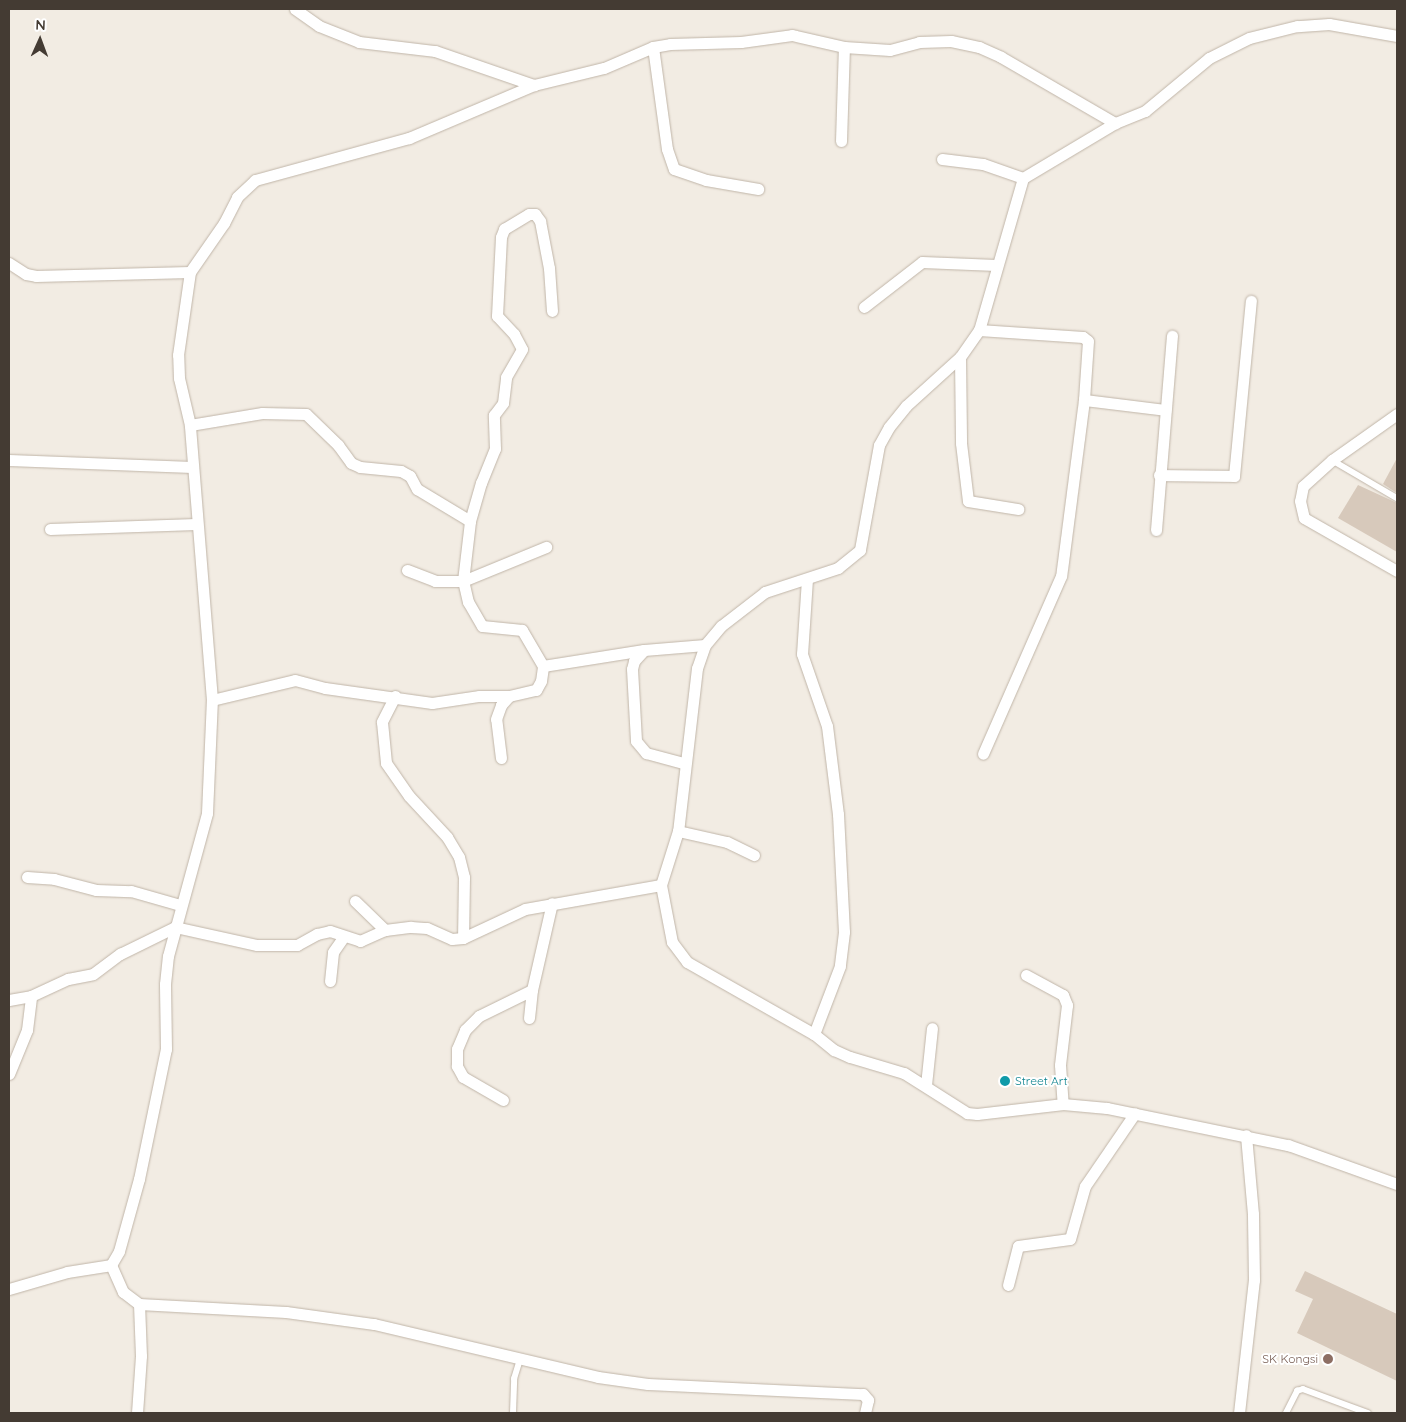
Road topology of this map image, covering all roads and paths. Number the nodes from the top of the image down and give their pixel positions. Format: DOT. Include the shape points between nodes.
graph roads {
  1 [pos="295,9"];
  2 [pos="1397,36"];
  3 [pos="844,46"];
  4 [pos="653,47"];
  5 [pos="534,85"];
  6 [pos="1115,123"];
  7 [pos="841,141"];
  8 [pos="942,159"];
  9 [pos="1023,178"];
  10 [pos="758,190"];
  11 [pos="9,263"];
  12 [pos="996,265"];
  13 [pos="190,272"];
  14 [pos="1251,301"];
  15 [pos="864,306"];
  16 [pos="552,310"];
  17 [pos="979,330"];
  18 [pos="1172,336"];
  19 [pos="960,357"];
  20 [pos="1084,400"];
  21 [pos="1165,410"];
  22 [pos="1397,414"];
  23 [pos="1386,422"];
  24 [pos="190,425"];
  25 [pos="1397,429"];
  26 [pos="9,460"];
  27 [pos="1332,460"];
  28 [pos="192,467"];
  29 [pos="1159,475"];
  30 [pos="1397,498"];
  31 [pos="1018,509"];
  32 [pos="470,521"];
  33 [pos="196,524"];
  34 [pos="50,529"];
  35 [pos="1156,530"];
  36 [pos="546,547"];
  37 [pos="407,570"];
  38 [pos="1397,571"];
  39 [pos="807,578"];
  40 [pos="463,581"];
  41 [pos="705,646"];
  42 [pos="644,650"];
  43 [pos="543,666"];
  44 [pos="395,696"];
  45 [pos="509,696"];
  46 [pos="212,700"];
  47 [pos="983,754"];
  48 [pos="501,758"];
  49 [pos="683,763"];
  50 [pos="678,831"];
  51 [pos="754,855"];
  52 [pos="27,877"];
  53 [pos="661,885"];
  54 [pos="355,901"];
  55 [pos="552,903"];
  56 [pos="180,905"];
  57 [pos="175,927"];
  58 [pos="386,930"];
  59 [pos="344,936"];
  60 [pos="463,938"];
  61 [pos="1026,975"];
  62 [pos="330,981"];
  63 [pos="532,990"];
  64 [pos="31,996"];
  65 [pos="9,1000"];
  66 [pos="529,1018"];
  67 [pos="932,1028"];
  68 [pos="814,1034"];
  69 [pos="9,1074"];
  70 [pos="926,1085"];
  71 [pos="502,1100"];
  72 [pos="1063,1104"];
  73 [pos="1135,1113"];
  74 [pos="1246,1135"];
  75 [pos="1397,1184"];
  76 [pos="111,1265"];
  77 [pos="1008,1285"];
  78 [pos="9,1289"];
  79 [pos="139,1304"];
  80 [pos="520,1360"];
  81 [pos="137,1413"];
  82 [pos="513,1413"];
  83 [pos="865,1413"];
  84 [pos="1239,1413"];
  85 [pos="1286,1413"];
  86 [pos="1368,1413"];
  1 -- 5 [label="street" via="319,26 359,42 435,51"];
  2 -- 6 [label="street" via="1329,24 1271,30 1242,40 1209,58 1156,103"];
  3 -- 4 [label="street" via="792,35 741,42"];
  3 -- 6 [label="street" via="890,50 931,40 979,47"];
  3 -- 7 [label="street"];
  4 -- 5 [label="street" via="604,68"];
  4 -- 10 [label="street" via="667,149 674,169 706,180"];
  5 -- 13 [label="street" via="409,138 255,180 237,197 224,224"];
  6 -- 9 [label="street"];
  8 -- 9 [label="street" via="983,164"];
  9 -- 12 [label="street"];
  11 -- 13 [label="street" via="26,274 36,276"];
  12 -- 15 [label="street" via="922,262"];
  12 -- 17 [label="street"];
  13 -- 24 [label="street" via="178,355 179,378"];
  14 -- 29 [label="street" via="1234,476"];
  16 -- 32 [label="street" via="549,268 540,221 535,214 528,214 504,230 501,237 497,316 514,334 522,349 506,377 503,403 494,415 495,449"];
  17 -- 19 [label="street"];
  17 -- 20 [label="street" via="1086,339"];
  18 -- 21 [label="street"];
  19 -- 31 [label="street" via="960,435 968,501"];
  19 -- 39 [label="street" via="906,406 879,445 860,550 838,568"];
  20 -- 21 [label="street"];
  20 -- 47 [label="street" via="1061,576"];
  21 -- 29 [label="street"];
  22 -- 23 [label="street"];
  23 -- 25 [label="street"];
  23 -- 27 [label="street"];
  24 -- 28 [label="street"];
  24 -- 32 [label="street" via="262,413 306,414 338,445 351,463 401,471 410,476 418,489"];
  26 -- 28 [label="street"];
  27 -- 30 [label="lane"];
  27 -- 38 [label="street" via="1303,486 1300,502 1304,518"];
  28 -- 33 [label="street"];
  29 -- 35 [label="street"];
  32 -- 40 [label="street"];
  33 -- 34 [label="street"];
  33 -- 46 [label="street"];
  36 -- 40 [label="street"];
  37 -- 40 [label="street" via="436,581"];
  39 -- 41 [label="street" via="765,592 721,626"];
  39 -- 68 [label="street" via="802,654 827,726 838,814 844,932 840,966"];
  40 -- 43 [label="street" via="468,602 482,626 496,630 522,630"];
  41 -- 42 [label="street"];
  41 -- 49 [label="street" via="697,668 689,747"];
  42 -- 43 [label="street"];
  42 -- 49 [label="street" via="634,661 632,669 636,741 646,753"];
  43 -- 45 [label="street" via="541,682 536,690"];
  44 -- 45 [label="street" via="432,703 479,696"];
  44 -- 46 [label="street" via="325,688 295,680"];
  44 -- 60 [label="street" via="382,722 386,763 399,784 447,837 459,857 464,877"];
  45 -- 48 [label="street" via="501,705 496,720"];
  46 -- 56 [label="street" via="207,813"];
  49 -- 50 [label="street"];
  50 -- 51 [label="street" via="727,842"];
  50 -- 53 [label="street"];
  52 -- 56 [label="street" via="54,879 96,890 131,891"];
  53 -- 55 [label="street"];
  53 -- 68 [label="street" via="672,942 687,962"];
  54 -- 58 [label="street"];
  55 -- 60 [label="street" via="513,914"];
  55 -- 63 [label="street"];
  56 -- 57 [label="street"];
  57 -- 59 [label="street" via="257,945 297,945 330,931"];
  57 -- 64 [label="street" via="120,954 94,974 68,979"];
  57 -- 76 [label="street" via="165,984 166,1049 139,1179 119,1251"];
  58 -- 59 [label="street" via="360,941"];
  58 -- 60 [label="street" via="427,928 452,939"];
  59 -- 62 [label="street" via="333,952"];
  61 -- 72 [label="street" via="1063,995 1067,1005 1060,1065"];
  63 -- 66 [label="street"];
  63 -- 71 [label="street" via="479,1016 465,1030 457,1049 458,1066 463,1077"];
  64 -- 65 [label="street"];
  64 -- 69 [label="street" via="27,1030"];
  67 -- 70 [label="street"];
  68 -- 70 [label="street" via="850,1057 904,1073"];
  70 -- 72 [label="street" via="967,1113"];
  72 -- 73 [label="street"];
  73 -- 74 [label="street"];
  73 -- 77 [label="street" via="1085,1186 1070,1240 1018,1246"];
  74 -- 75 [label="street" via="1288,1145"];
  74 -- 84 [label="street" via="1253,1214 1254,1280"];
  76 -- 78 [label="street" via="67,1272"];
  76 -- 79 [label="street" via="123,1292"];
  79 -- 80 [label="street" via="286,1312 374,1324 462,1343"];
  79 -- 81 [label="street" via="141,1356"];
  80 -- 82 [label="lane" via="514,1379"];
  80 -- 83 [label="street" via="648,1384 863,1394 868,1400"];
  85 -- 86 [label="lane" via="1297,1391 1303,1389"];
}
